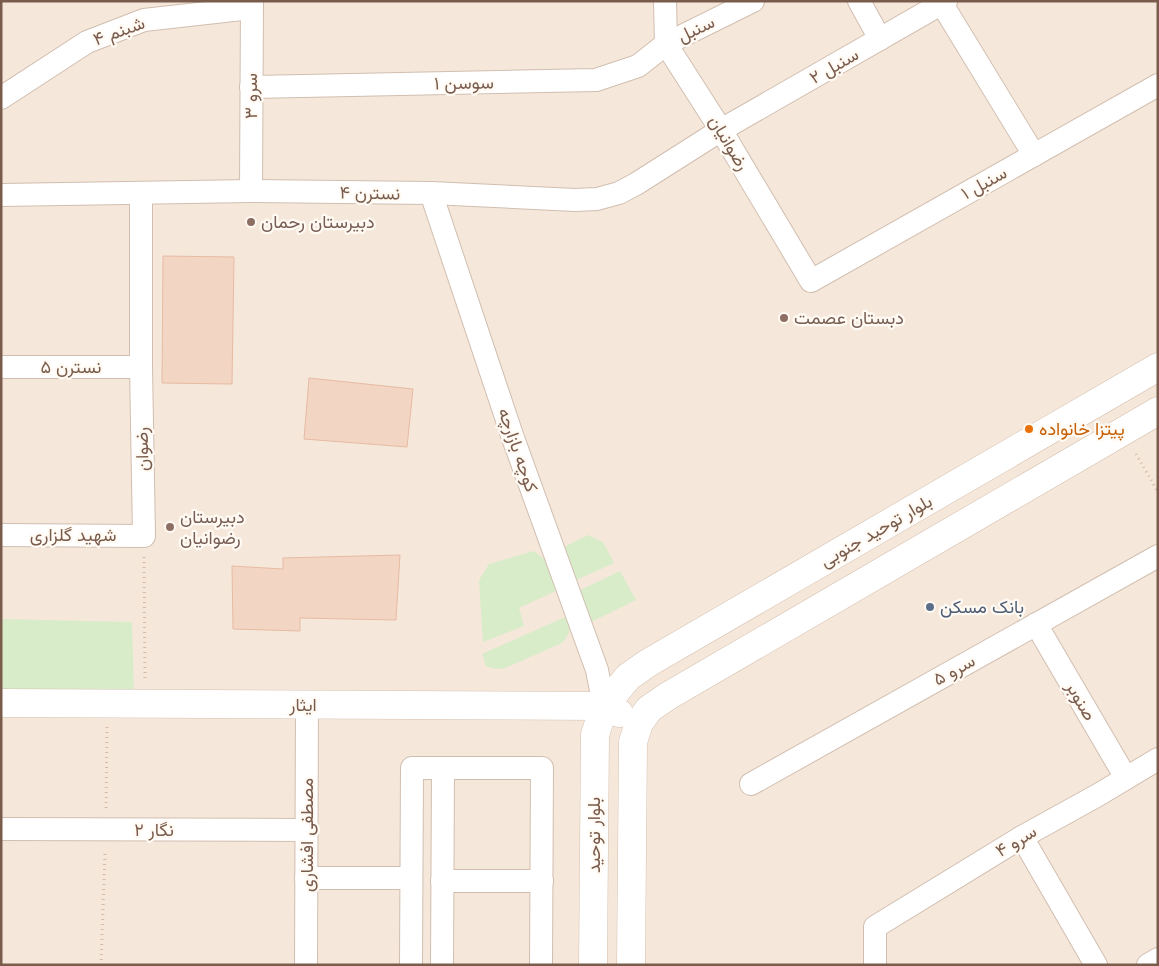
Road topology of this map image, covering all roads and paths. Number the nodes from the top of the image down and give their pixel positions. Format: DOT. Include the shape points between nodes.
graph roads {
  1 [pos="665,1"];
  2 [pos="753,1"];
  3 [pos="859,1"];
  4 [pos="944,2"];
  5 [pos="251,5"];
  6 [pos="880,39"];
  7 [pos="666,44"];
  8 [pos="1158,85"];
  9 [pos="251,87"];
  10 [pos="1,98"];
  11 [pos="721,130"];
  12 [pos="1034,155"];
  13 [pos="251,191"];
  14 [pos="141,193"];
  15 [pos="431,193"];
  16 [pos="1,195"];
  17 [pos="811,281"];
  18 [pos="1,367"];
  19 [pos="141,367"];
  20 [pos="1158,367"];
  21 [pos="1158,411"];
  22 [pos="1123,431"];
  23 [pos="1158,492"];
  24 [pos="1,535"];
  25 [pos="144,536"];
  26 [pos="1158,556"];
  27 [pos="1036,624"];
  28 [pos="1,703"];
  29 [pos="146,704"];
  30 [pos="307,705"];
  31 [pos="604,706"];
  32 [pos="639,723"];
  33 [pos="1158,759"];
  34 [pos="443,768"];
  35 [pos="1126,778"];
  36 [pos="751,784"];
  37 [pos="1,828"];
  38 [pos="307,830"];
  39 [pos="1022,837"];
  40 [pos="306,878"];
  41 [pos="411,878"];
  42 [pos="442,881"];
  43 [pos="542,881"];
  44 [pos="1158,959"];
  45 [pos="306,965"];
  46 [pos="411,965"];
  47 [pos="442,965"];
  48 [pos="541,965"];
  49 [pos="593,965"];
  50 [pos="631,965"];
  51 [pos="875,965"];
  52 [pos="1096,965"];
  53 [pos="1148,965"];
  1 -- 7 [label="street"];
  2 -- 7 [label="street, سنبل"];
  3 -- 6 [label="street"];
  4 -- 6 [label="street, سنبل ۲"];
  4 -- 12 [label="street"];
  5 -- 9 [label="street, سرو ۳"];
  5 -- 10 [label="street, شبنم ۴" via="144,20 87,42"];
  6 -- 11 [label="street, سنبل ۲"];
  7 -- 9 [label="street, سوسن ۱" via="638,66 596,80"];
  7 -- 11 [label="street, رضوانیان"];
  8 -- 12 [label="street, سنبل ۱"];
  9 -- 13 [label="street, سرو ۳"];
  11 -- 15 [label="street, نسترن ۴" via="636,184 597,199"];
  11 -- 17 [label="street, رضوانیان"];
  12 -- 17 [label="street, سنبل ۱"];
  13 -- 14 [label="street, نسترن ۴"];
  13 -- 15 [label="street, نسترن ۴"];
  14 -- 16 [label="street, نسترن ۴"];
  14 -- 19 [label="street, رضوان"];
  15 -- 31 [label="street, کوچه بازارچه" via="597,670"];
  18 -- 19 [label="street, نسترن ۵"];
  19 -- 25 [label="street, رضوان"];
  20 -- 31 [label="main road, بلوار توحید جنوبی" via="648,663 628,677"];
  21 -- 22 [label="main road"];
  22 -- 23 [label="path"];
  22 -- 32 [label="main road" via="668,696 649,709"];
  24 -- 25 [label="street, شهید گلزاری"];
  25 -- 29 [label="path"];
  26 -- 27 [label="street, سرو ۵"];
  27 -- 35 [label="street, صنوبر"];
  27 -- 36 [label="street, سرو ۵"];
  28 -- 29 [label="main road, ایثار"];
  29 -- 30 [label="main road, ایثار"];
  30 -- 31 [label="main road, ایثار"];
  30 -- 38 [label="street, مصطفی افشاری"];
  31 -- 32 [label="main road"];
  31 -- 49 [label="main road, بلوار توحید" via="595,735"];
  32 -- 50 [label="main road" via="633,742"];
  33 -- 35 [label="street, سرو ۴"];
  34 -- 41 [label="street" via="412,768"];
  34 -- 42 [label="street"];
  34 -- 43 [label="street" via="542,768"];
  35 -- 39 [label="street, سرو ۴"];
  37 -- 38 [label="street, نگار ۲"];
  38 -- 40 [label="street, مصطفی افشاری"];
  39 -- 51 [label="street, سرو ۴" via="875,927"];
  39 -- 52 [label="street"];
  40 -- 41 [label="street"];
  40 -- 45 [label="street, مصطفی افشاری"];
  41 -- 46 [label="street"];
  42 -- 43 [label="street"];
  42 -- 47 [label="street"];
  43 -- 48 [label="street"];
  44 -- 53 [label="street"];
}
